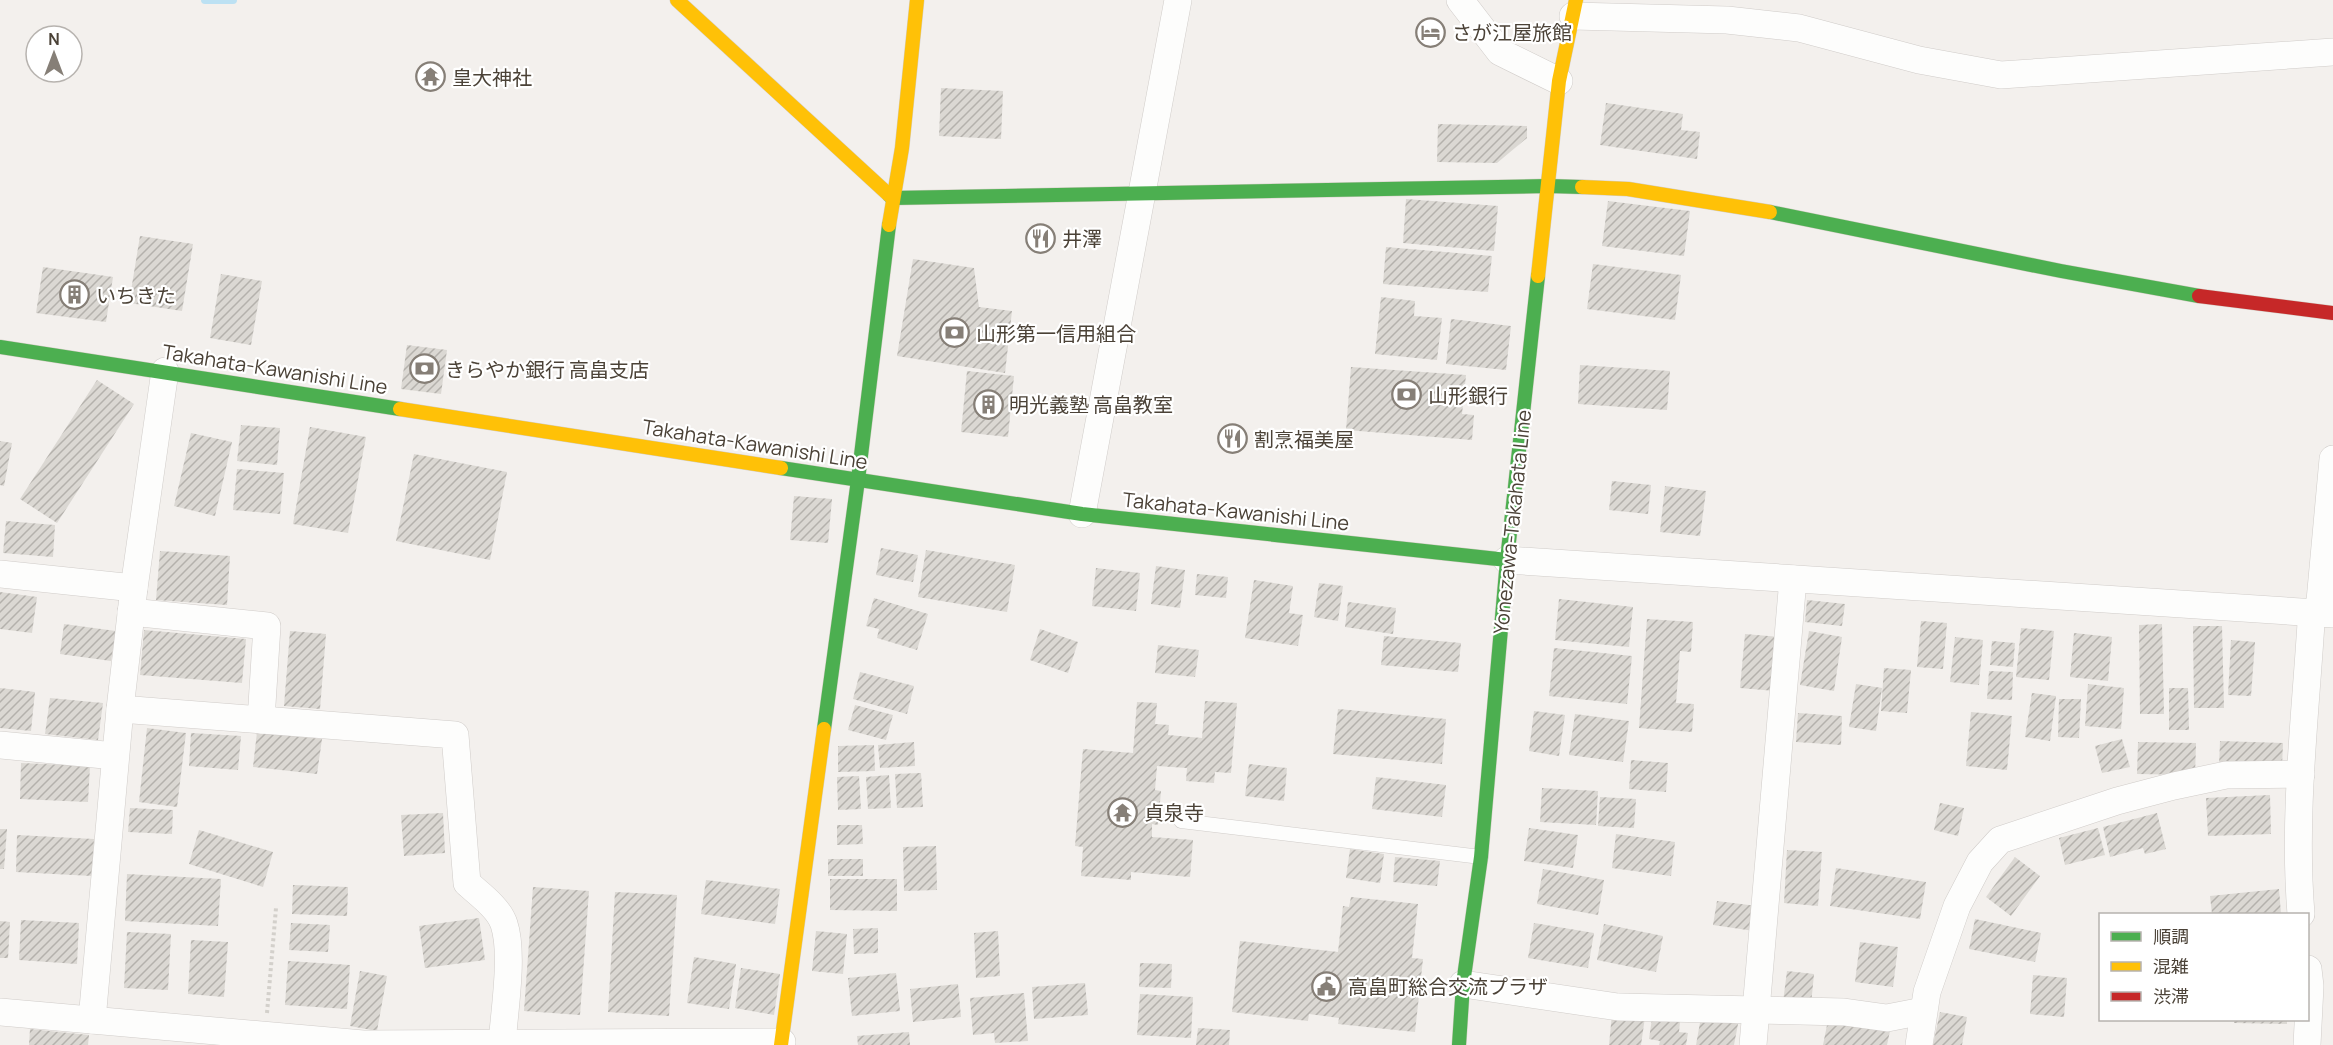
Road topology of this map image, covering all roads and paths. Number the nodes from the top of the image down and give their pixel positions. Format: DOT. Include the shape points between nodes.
graph roads {
  1 [pos="676,0"];
  2 [pos="917,0"];
  3 [pos="1178,0"];
  4 [pos="1460,0"];
  5 [pos="1574,8"];
  6 [pos="2333,52"];
  7 [pos="1559,81"];
  8 [pos="1548,186"];
  9 [pos="1143,195"];
  10 [pos="892,198"];
  11 [pos="2333,313"];
  12 [pos="0,347"];
  13 [pos="165,371"];
  14 [pos="2333,459"];
  15 [pos="858,480"];
  16 [pos="1082,514"];
  17 [pos="1507,560"];
  18 [pos="0,574"];
  19 [pos="1793,579"];
  20 [pos="133,600"];
  21 [pos="2324,613"];
  22 [pos="120,709"];
  23 [pos="261,720"];
  24 [pos="0,745"];
  25 [pos="115,756"];
  26 [pos="2301,774"];
  27 [pos="1181,820"];
  28 [pos="1480,857"];
  29 [pos="276,908"];
  30 [pos="2301,913"];
  31 [pos="2317,981"];
  32 [pos="1463,984"];
  33 [pos="1757,1011"];
  34 [pos="1923,1011"];
  35 [pos="0,1012"];
  36 [pos="92,1020"];
  37 [pos="266,1035"];
  38 [pos="363,1044"];
  39 [pos="502,1044"];
  40 [pos="782,1044"];
  41 [pos="1459,1045"];
  42 [pos="1753,1045"];
  43 [pos="1919,1045"];
  44 [pos="2307,1045"];
  1 -- 10 [label="street"];
  2 -- 10 [label="street" via="902,148"];
  3 -- 9 [label="street"];
  4 -- 7 [label="street" via="1500,52"];
  5 -- 6 [label="street" via="1799,28 1919,60 2001,75"];
  5 -- 7 [label="street, Yonezawa-Takahata Line"];
  7 -- 8 [label="street, Yonezawa-Takahata Line"];
  8 -- 9 [label="street"];
  8 -- 11 [label="street" via="1628,189 1731,204 2191,295"];
  8 -- 17 [label="street, Yonezawa-Takahata Line"];
  9 -- 10 [label="street"];
  9 -- 16 [label="street"];
  10 -- 15 [label="street"];
  12 -- 13 [label="street, Takahata-Kawanishi Line"];
  13 -- 15 [label="street, Takahata-Kawanishi Line"];
  13 -- 20 [label="street"];
  14 -- 21 [label="street" via="2320,601"];
  15 -- 16 [label="street, Takahata-Kawanishi Line"];
  15 -- 40 [label="street"];
  16 -- 17 [label="street, Takahata-Kawanishi Line"];
  17 -- 19 [label="street"];
  17 -- 28 [label="street, Yonezawa-Takahata Line"];
  18 -- 20 [label="street"];
  19 -- 21 [label="street"];
  19 -- 33 [label="street"];
  20 -- 22 [label="street"];
  20 -- 23 [label="street" via="267,626"];
  21 -- 26 [label="street" via="2311,623"];
  22 -- 23 [label="street"];
  22 -- 25 [label="street"];
  23 -- 39 [label="street" via="454,735 467,883 504,923 508,958"];
  24 -- 25 [label="street"];
  25 -- 36 [label="street"];
  26 -- 30 [label="street"];
  26 -- 34 [label="street" via="2226,775 2174,786 2000,840 1980,862 1957,906"];
  27 -- 28 [label="lane"];
  28 -- 32 [label="street, Yonezawa-Takahata Line"];
  29 -- 37 [label="path"];
  31 -- 44 [label="street"];
  32 -- 33 [label="street" via="1618,1007"];
  32 -- 41 [label="street, Yonezawa-Takahata Line"];
  33 -- 34 [label="street" via="1844,1012 1887,1018"];
  33 -- 42 [label="street"];
  34 -- 43 [label="street"];
  35 -- 36 [label="street"];
  36 -- 37 [label="street"];
  37 -- 38 [label="street"];
  38 -- 39 [label="street"];
  39 -- 40 [label="street"];
}
